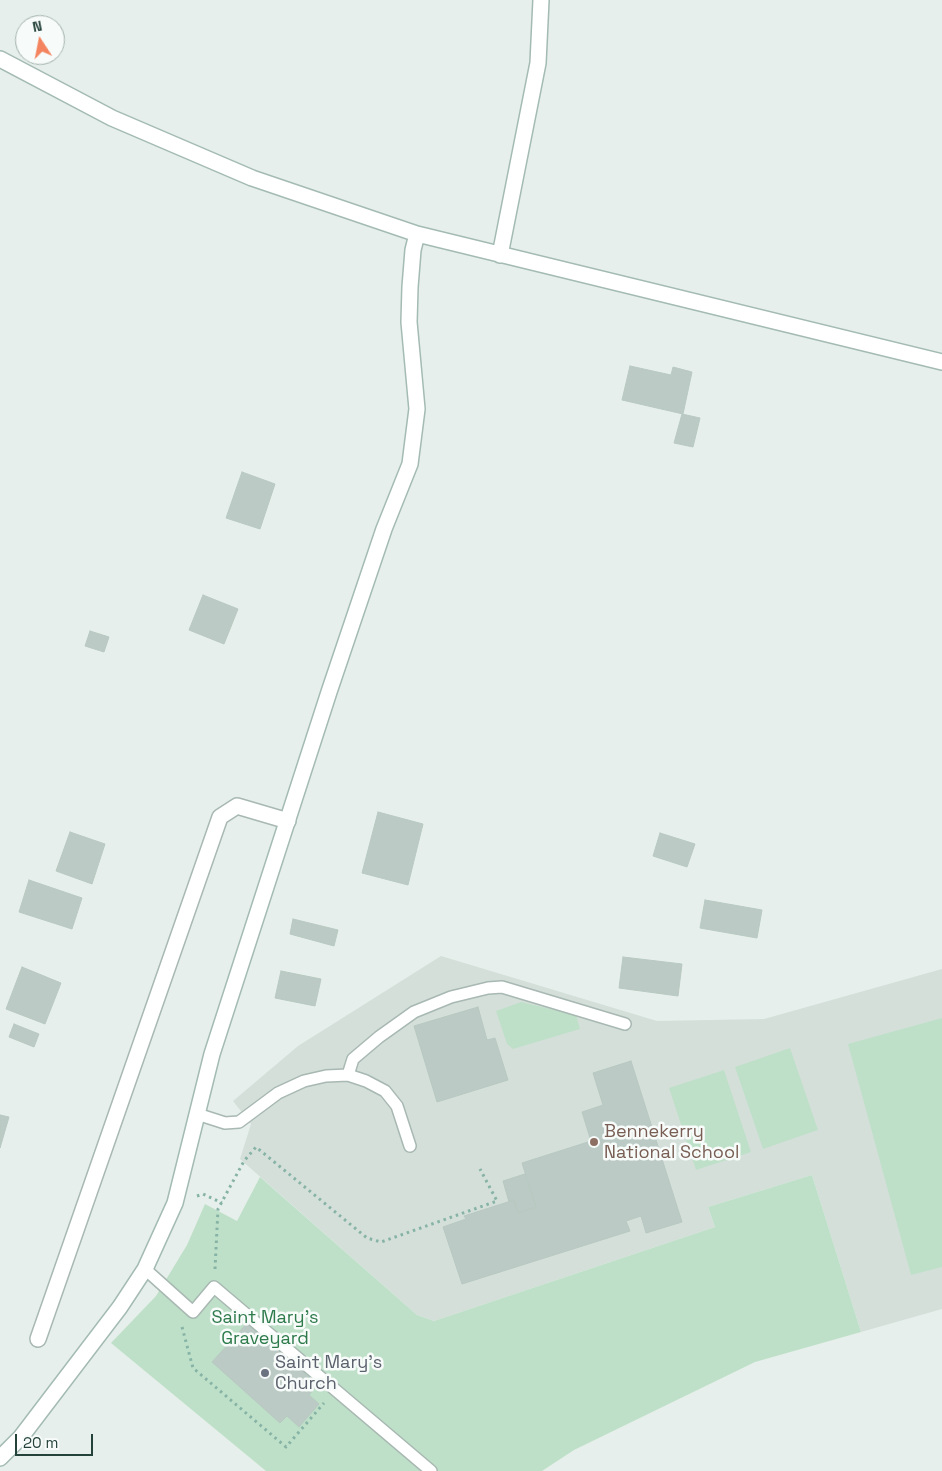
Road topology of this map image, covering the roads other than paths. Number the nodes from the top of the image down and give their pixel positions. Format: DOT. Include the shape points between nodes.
graph roads {
  1 [pos="541,0"];
  2 [pos="0,59"];
  3 [pos="417,234"];
  4 [pos="500,256"];
  5 [pos="942,362"];
  6 [pos="288,821"];
  7 [pos="626,1024"];
  8 [pos="348,1075"];
  9 [pos="197,1114"];
  10 [pos="410,1146"];
  11 [pos="144,1269"];
  12 [pos="38,1339"];
  13 [pos="0,1458"];
  14 [pos="431,1471"];
  1 -- 4 [label="street" via="538,63"];
  2 -- 3 [label="street" via="112,118 252,178"];
  3 -- 4 [label="street"];
  3 -- 6 [label="street" via="413,250 409,322 418,409 410,464 378,547"];
  4 -- 5 [label="street"];
  6 -- 9 [label="street" via="212,1054"];
  6 -- 12 [label="street" via="237,806 220,817"];
  7 -- 8 [label="lane" via="502,987 488,988 451,997 414,1012 352,1059"];
  8 -- 9 [label="lane" via="304,1081 278,1093 239,1122 225,1123"];
  8 -- 10 [label="lane" via="385,1092 397,1106"];
  9 -- 11 [label="street" via="175,1203"];
  11 -- 13 [label="street" via="115,1314 22,1437"];
  11 -- 14 [label="lane" via="192,1312 214,1287"];
}
